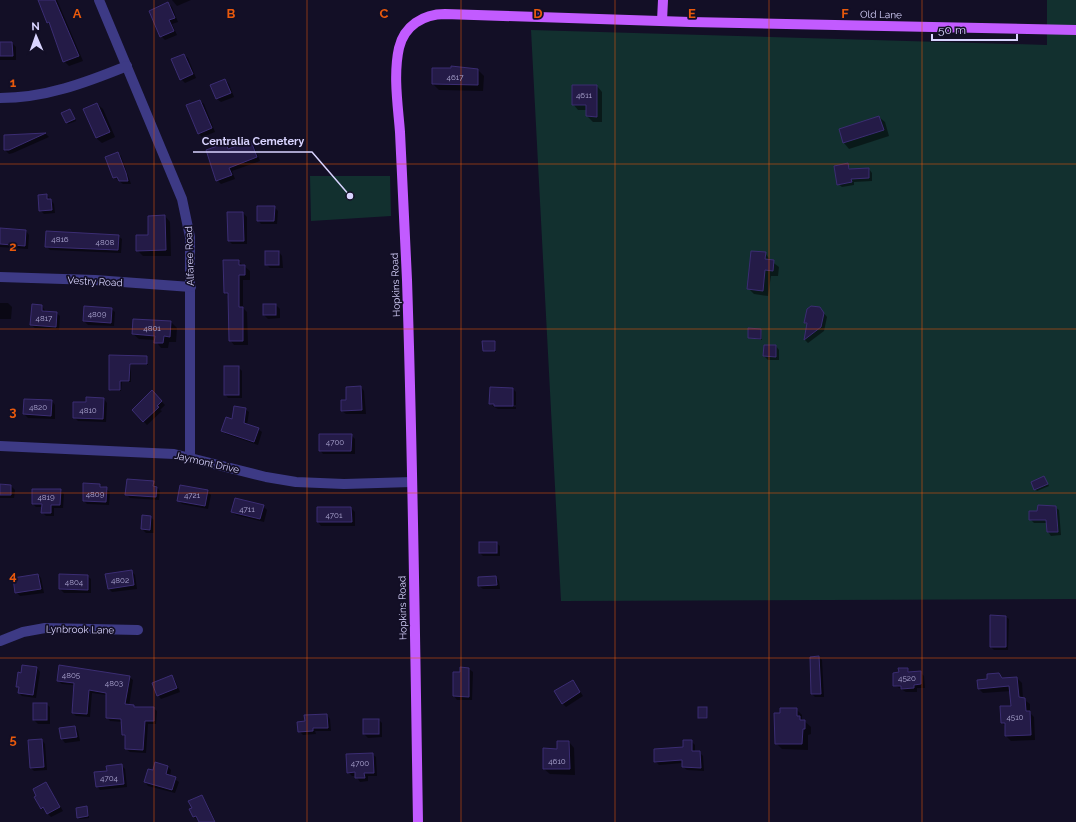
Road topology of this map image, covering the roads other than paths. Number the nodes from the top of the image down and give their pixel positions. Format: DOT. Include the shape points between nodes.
graph roads {
  1 [pos="99,0"];
  2 [pos="663,0"];
  3 [pos="662,21"];
  4 [pos="1076,30"];
  5 [pos="127,66"];
  6 [pos="0,98"];
  7 [pos="0,277"];
  8 [pos="191,287"];
  9 [pos="0,446"];
  10 [pos="190,457"];
  11 [pos="412,482"];
  12 [pos="138,630"];
  13 [pos="0,641"];
  14 [pos="418,822"];
  1 -- 5 [label="street, Alfaree Road"];
  2 -- 3 [label="main road"];
  3 -- 4 [label="main road, Old Lane"];
  3 -- 11 [label="main road, Hopkins Road" via="434,14 417,21 402,39 397,84 404,213"];
  5 -- 6 [label="street" via="78,86 38,95"];
  5 -- 8 [label="street, Alfaree Road" via="182,198 190,237"];
  7 -- 8 [label="street, Vestry Road"];
  8 -- 10 [label="street, Alfaree Road"];
  9 -- 10 [label="street, Jaymont Drive" via="174,454"];
  10 -- 11 [label="street, Jaymont Drive" via="266,477 296,482"];
  11 -- 14 [label="main road, Hopkins Road"];
  12 -- 13 [label="street, Lynbrook Lane" via="46,628 23,632"];
}
